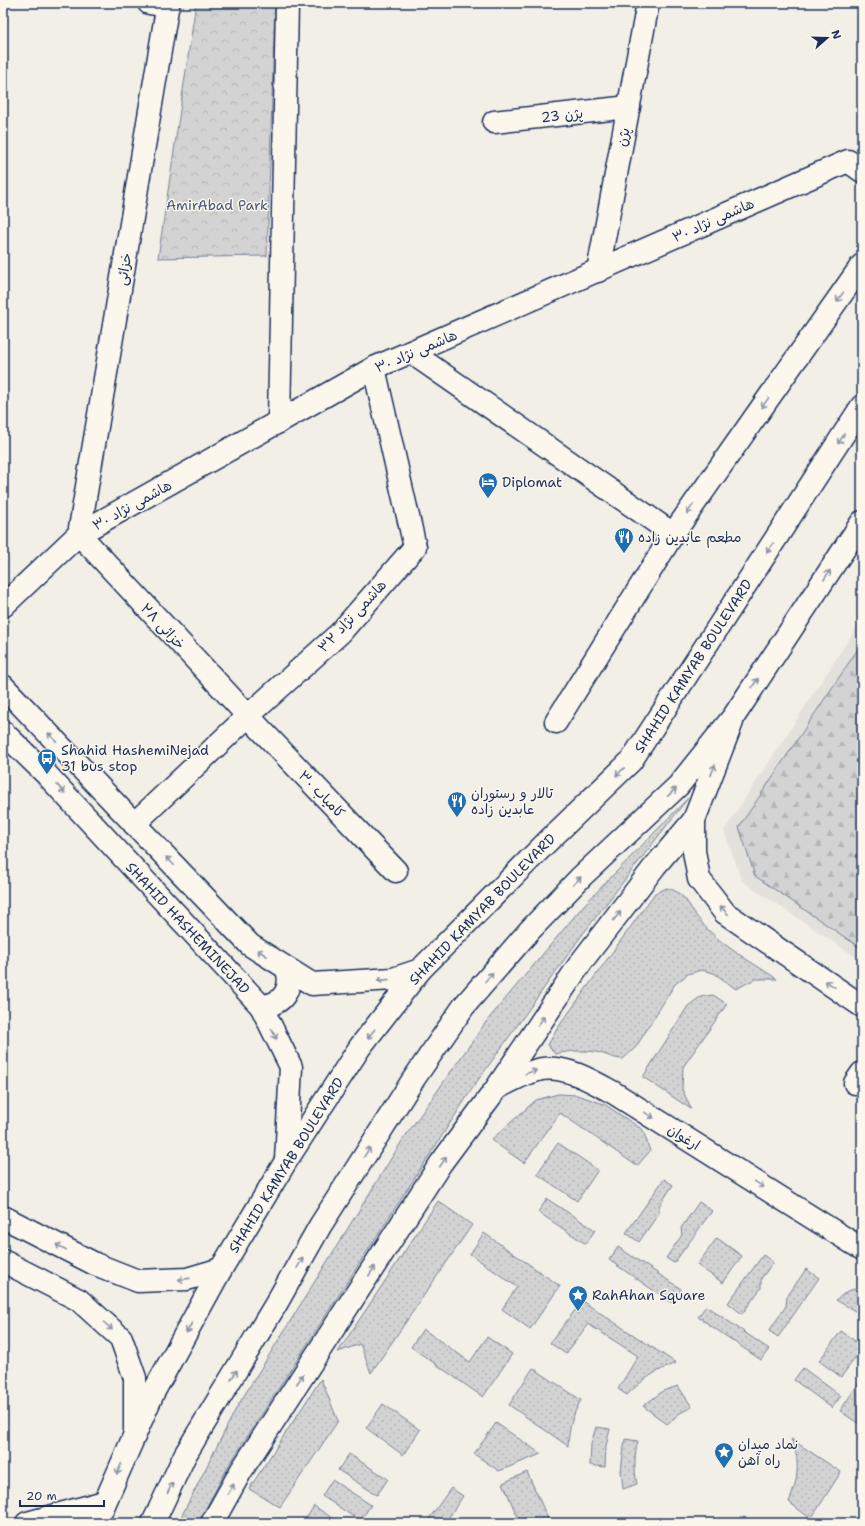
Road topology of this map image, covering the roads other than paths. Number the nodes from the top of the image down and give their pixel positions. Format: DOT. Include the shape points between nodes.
graph roads {
  1 [pos="287,3"];
  2 [pos="648,3"];
  3 [pos="162,4"];
  4 [pos="629,107"];
  5 [pos="494,122"];
  6 [pos="862,171"];
  7 [pos="862,265"];
  8 [pos="598,271"];
  9 [pos="412,353"];
  10 [pos="374,368"];
  11 [pos="862,406"];
  12 [pos="279,422"];
  13 [pos="862,522"];
  14 [pos="79,534"];
  15 [pos="673,534"];
  16 [pos="3,606"];
  17 [pos="3,686"];
  18 [pos="248,716"];
  19 [pos="734,716"];
  20 [pos="556,722"];
  21 [pos="3,732"];
  22 [pos="694,820"];
  23 [pos="134,824"];
  24 [pos="396,871"];
  25 [pos="287,969"];
  26 [pos="420,970"];
  27 [pos="261,1006"];
  28 [pos="862,1006"];
  29 [pos="496,1088"];
  30 [pos="286,1161"];
  31 [pos="3,1217"];
  32 [pos="862,1249"];
  33 [pos="3,1261"];
  34 [pos="221,1269"];
  35 [pos="135,1434"];
  36 [pos="104,1502"];
  37 [pos="27,1523"];
  38 [pos="96,1523"];
  39 [pos="153,1523"];
  40 [pos="212,1523"];
  1 -- 12 [label="street"];
  2 -- 4 [label="street, پژن"];
  3 -- 14 [label="street, خزائی"];
  4 -- 5 [label="street, پژن 23"];
  4 -- 8 [label="street, پژن"];
  6 -- 8 [label="street, هاشمی نژاد ۳۰" via="848,161"];
  7 -- 15 [label="street, one-way"];
  8 -- 9 [label="street, هاشمی نژاد ۳۰"];
  9 -- 10 [label="street, هاشمی نژاد ۳۰"];
  9 -- 15 [label="street"];
  10 -- 12 [label="street, هاشمی نژاد ۳۰"];
  10 -- 18 [label="street, هاشمی نژاد ۳۲" via="415,548 340,633"];
  11 -- 26 [label="street, SHAHID KAMYAB BOULEVARD, one-way" via="630,761"];
  12 -- 14 [label="street, هاشمی نژاد ۳۰"];
  19 -- 13 [label="street, one-way"];
  14 -- 16 [label="street, هاشمی نژاد ۳۰"];
  14 -- 18 [label="street, خزائی ۲۸"];
  15 -- 20 [label="street"];
  23 -- 17 [label="street, one-way"];
  18 -- 23 [label="street, هاشمی نژاد ۳۲"];
  18 -- 24 [label="street, کامیاب ۳۰"];
  22 -- 19 [label="street, one-way"];
  39 -- 19 [label="street, one-way" via="185,1455 320,1226 413,1080 464,1006 530,930 582,876 678,786"];
  21 -- 27 [label="street, SHAHID HASHEMINEJAD, one-way" via="47,775"];
  28 -- 22 [label="street, one-way" via="725,913 699,879 694,851"];
  29 -- 22 [label="street, one-way" via="582,961"];
  25 -- 23 [label="street, one-way" via="250,945"];
  26 -- 25 [label="street, one-way" via="393,979 312,984"];
  25 -- 27 [label="street" via="290,977 285,995 279,1002"];
  26 -- 30 [label="street, SHAHID KAMYAB BOULEVARD, one-way" via="360,1047"];
  27 -- 30 [label="street, SHAHID HASHEMINEJAD, one-way" via="290,1067"];
  29 -- 32 [label="street, ارغوان, one-way" via="543,1069 558,1069 591,1081"];
  40 -- 29 [label="street, one-way" via="241,1471 318,1351 441,1163"];
  30 -- 34 [label="street, SHAHID KAMYAB BOULEVARD"];
  34 -- 31 [label="street, one-way" via="187,1279 138,1281 95,1264"];
  33 -- 35 [label="street, one-way" via="79,1300 121,1338 135,1378"];
  34 -- 35 [label="street, SHAHID KAMYAB BOULEVARD, one-way" via="153,1393"];
  35 -- 36 [label="street, SHAHID KAMYAB BOULEVARD, one-way"];
  36 -- 37 [label="street"];
  36 -- 38 [label="street, SHAHID KAMYAB BOULEVARD"];
}
